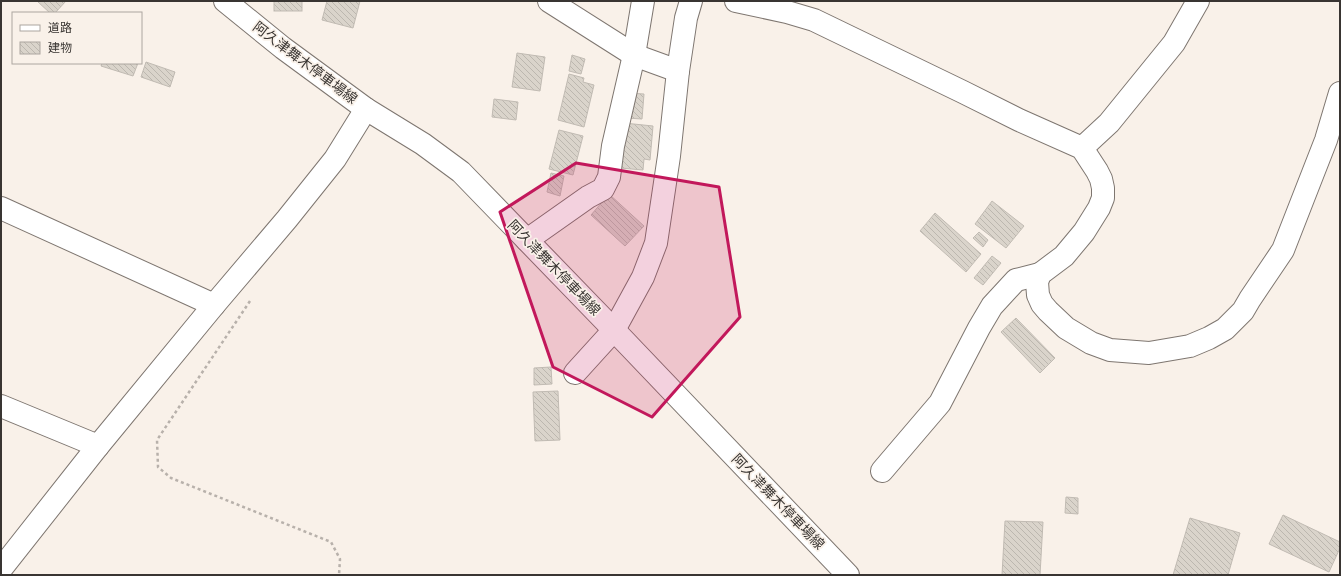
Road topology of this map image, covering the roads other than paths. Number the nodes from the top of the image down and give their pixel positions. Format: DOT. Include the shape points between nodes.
graph roads {
  1 [pos="226,1"];
  2 [pos="549,1"];
  3 [pos="643,1"];
  4 [pos="691,1"];
  5 [pos="736,1"];
  6 [pos="1198,1"];
  7 [pos="634,55"];
  8 [pos="678,71"];
  9 [pos="1340,93"];
  10 [pos="366,109"];
  11 [pos="1082,148"];
  12 [pos="1,208"];
  13 [pos="527,240"];
  14 [pos="1040,274"];
  15 [pos="214,305"];
  16 [pos="614,330"];
  17 [pos="575,373"];
  18 [pos="1,406"];
  19 [pos="98,446"];
  20 [pos="882,471"];
  21 [pos="1,569"];
  22 [pos="848,575"];
  1 -- 10 [label="street, 阿久津舞木停車場線" via="283,48"];
  2 -- 7 [label="street"];
  3 -- 7 [label="street"];
  4 -- 8 [label="street"];
  5 -- 11 [label="street" via="814,20"];
  6 -- 11 [label="street" via="1174,43 1109,123"];
  7 -- 8 [label="street"];
  7 -- 13 [label="street" via="613,146 609,177 603,189"];
  8 -- 16 [label="street" via="656,243 643,277"];
  9 -- 14 [label="street" via="1326,140 1283,250 1243,311 1225,329 1190,346 1164,351 1138,353 1110,350 1091,343 1066,328 1048,311 1038,295 1037,282"];
  10 -- 13 [label="street, 阿久津舞木停車場線" via="423,144 461,172"];
  10 -- 15 [label="street" via="334,159"];
  11 -- 14 [label="street" via="1101,179 1103,198 1084,232 1064,256"];
  12 -- 15 [label="street"];
  13 -- 16 [label="street, 阿久津舞木停車場線"];
  14 -- 20 [label="street" via="1016,280 992,306 940,403"];
  15 -- 19 [label="street"];
  16 -- 17 [label="street"];
  16 -- 22 [label="street, 阿久津舞木停車場線"];
  18 -- 19 [label="street"];
  19 -- 21 [label="street"];
}
